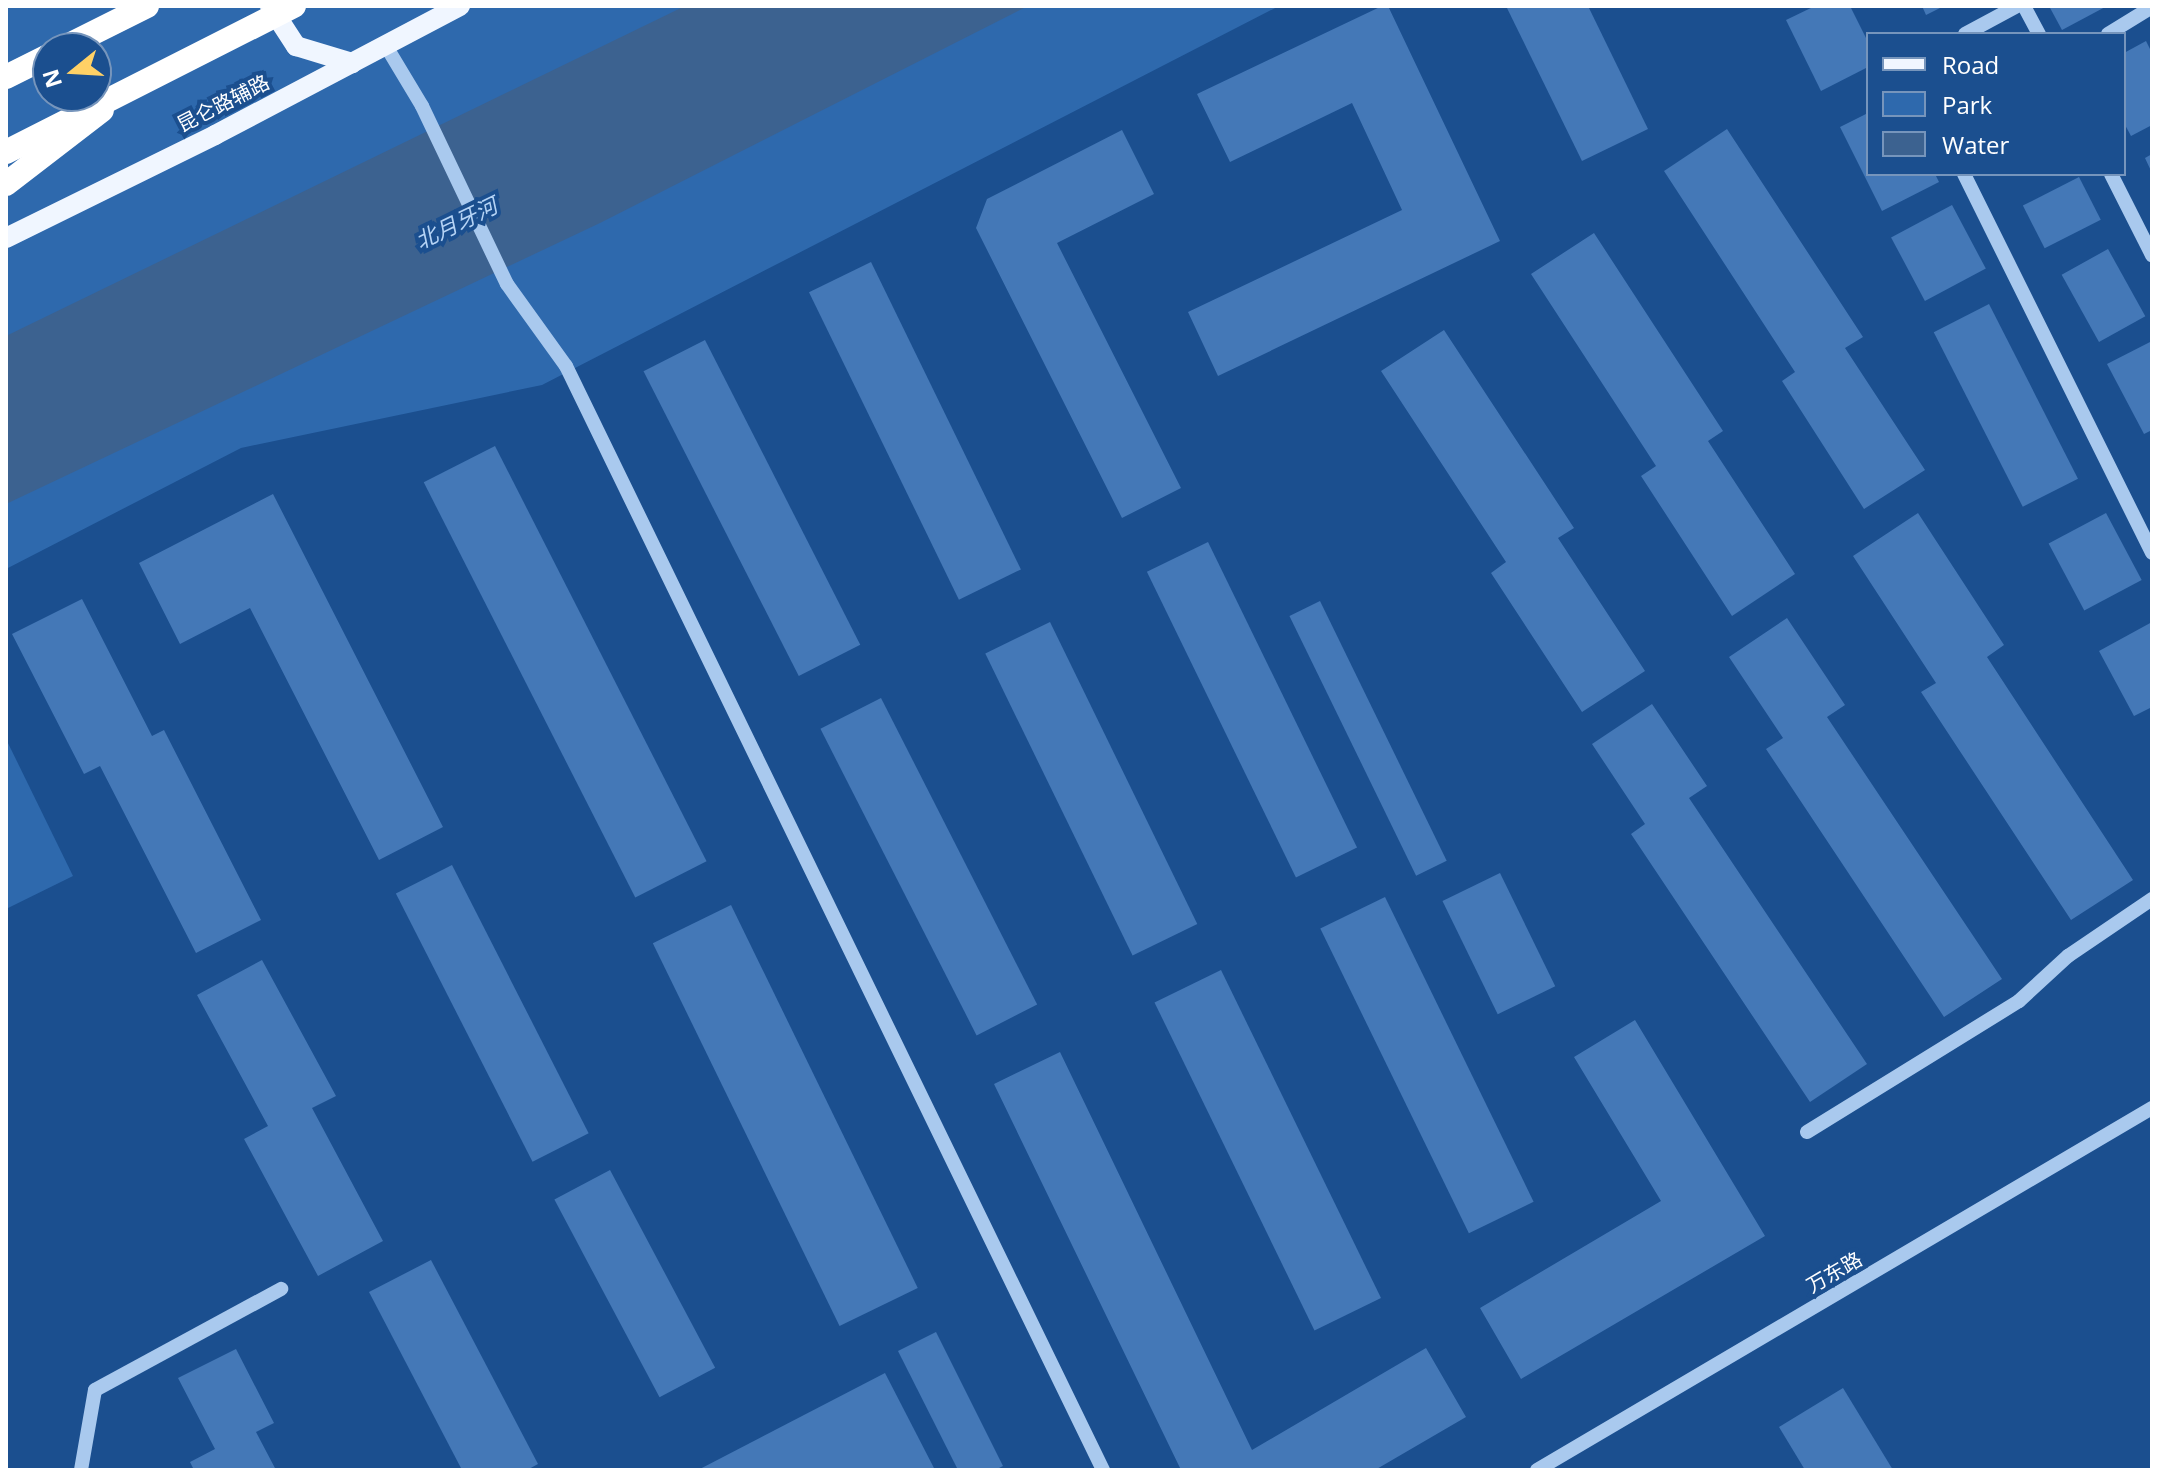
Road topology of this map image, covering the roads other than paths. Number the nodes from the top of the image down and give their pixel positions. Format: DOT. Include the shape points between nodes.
graph roads {
  1 [pos="147,6"];
  2 [pos="270,6"];
  3 [pos="294,6"];
  4 [pos="460,6"];
  5 [pos="2017,6"];
  6 [pos="2024,6"];
  7 [pos="2152,7"];
  8 [pos="95,32"];
  9 [pos="1969,32"];
  10 [pos="2038,32"];
  11 [pos="2111,32"];
  12 [pos="386,46"];
  13 [pos="352,63"];
  14 [pos="32,64"];
  15 [pos="6,77"];
  16 [pos="120,96"];
  17 [pos="6,152"];
  18 [pos="1965,176"];
  19 [pos="2112,176"];
  20 [pos="6,184"];
  21 [pos="6,238"];
  22 [pos="2152,255"];
  23 [pos="2152,553"];
  24 [pos="2152,899"];
  25 [pos="2152,1108"];
  26 [pos="1807,1132"];
  27 [pos="281,1289"];
  28 [pos="81,1470"];
  29 [pos="1103,1470"];
  30 [pos="1537,1470"];
  1 -- 8 [label="highway"];
  2 -- 13 [label="main road" via="296,46"];
  3 -- 16 [label="highway, bridge"];
  4 -- 12 [label="main road, 昆仑路辅路"];
  5 -- 9 [label="street"];
  6 -- 10 [label="street"];
  7 -- 11 [label="street"];
  12 -- 13 [label="main road, 昆仑路辅路"];
  12 -- 29 [label="street" via="422,106 507,284 566,366"];
  13 -- 21 [label="main road, 昆仑路辅路"];
  14 -- 15 [label="highway"];
  16 -- 17 [label="highway, bridge"];
  16 -- 20 [label="highway, bridge"];
  18 -- 23 [label="street"];
  19 -- 22 [label="street"];
  24 -- 26 [label="street" via="2068,956 2019,1001"];
  25 -- 30 [label="street, 万东路"];
  27 -- 28 [label="street" via="95,1390"];
}
